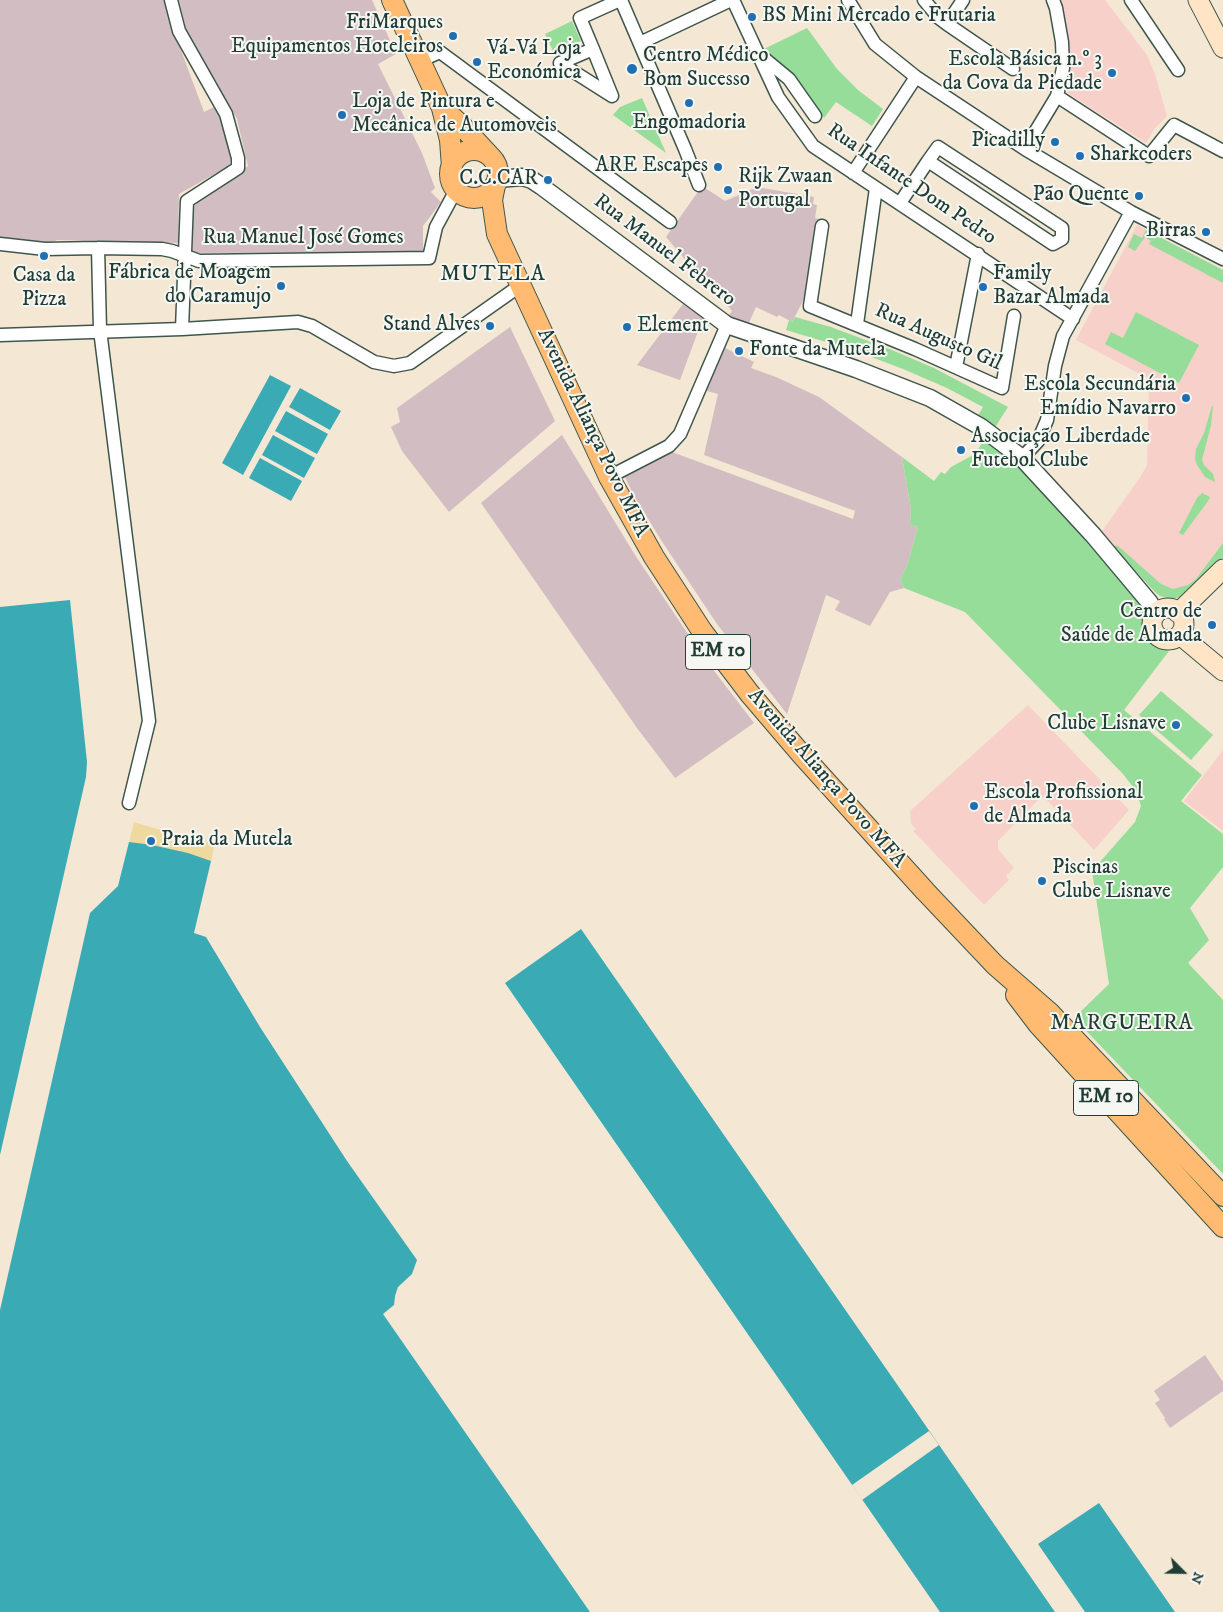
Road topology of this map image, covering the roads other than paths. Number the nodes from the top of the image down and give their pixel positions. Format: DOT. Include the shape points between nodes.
graph roads {
  1 [pos="171,0"];
  2 [pos="392,0"];
  3 [pos="620,0"];
  4 [pos="732,0"];
  5 [pos="848,0"];
  6 [pos="924,0"];
  7 [pos="963,0"];
  8 [pos="1053,0"];
  9 [pos="1131,0"];
  10 [pos="1198,0"];
  11 [pos="947,24"];
  12 [pos="640,43"];
  13 [pos="1223,48"];
  14 [pos="593,49"];
  15 [pos="758,54"];
  16 [pos="421,64"];
  17 [pos="1013,69"];
  18 [pos="1178,70"];
  19 [pos="916,77"];
  20 [pos="1057,96"];
  21 [pos="442,108"];
  22 [pos="815,116"];
  23 [pos="1025,149"];
  24 [pos="1223,151"];
  25 [pos="489,155"];
  26 [pos="928,161"];
  27 [pos="452,167"];
  28 [pos="853,173"];
  29 [pos="496,182"];
  30 [pos="699,185"];
  31 [pos="876,188"];
  32 [pos="458,192"];
  33 [pos="900,204"];
  34 [pos="1131,212"];
  35 [pos="670,222"];
  36 [pos="822,226"];
  37 [pos="498,234"];
  38 [pos="0,244"];
  39 [pos="98,248"];
  40 [pos="978,254"];
  41 [pos="185,256"];
  42 [pos="1223,259"];
  43 [pos="521,285"];
  44 [pos="1014,316"];
  45 [pos="1073,319"];
  46 [pos="857,324"];
  47 [pos="727,325"];
  48 [pos="182,329"];
  49 [pos="100,330"];
  50 [pos="0,335"];
  51 [pos="956,367"];
  52 [pos="1022,458"];
  53 [pos="609,477"];
  54 [pos="1223,568"];
  55 [pos="1178,613"];
  56 [pos="1152,623"];
  57 [pos="1180,634"];
  58 [pos="1223,671"];
  59 [pos="129,803"];
  60 [pos="995,965"];
  61 [pos="1223,1196"];
  62 [pos="1223,1227"];
  1 -- 41 [label="street" via="179,32 226,114 238,158 238,168 187,201"];
  2 -- 16 [label="main road, EM 10"];
  3 -- 12 [label="street"];
  3 -- 14 [label="street" via="580,18"];
  4 -- 12 [label="street"];
  4 -- 15 [label="street, Rua Infante Dom Pedro"];
  5 -- 19 [label="street" via="875,44"];
  6 -- 11 [label="street"];
  7 -- 11 [label="street"];
  8 -- 20 [label="street" via="1062,42 1063,68"];
  9 -- 18 [label="street"];
  10 -- 13 [label="main road"];
  11 -- 17 [label="street"];
  12 -- 30 [label="street"];
  15 -- 22 [label="street" via="789,79"];
  15 -- 28 [label="street, Rua Infante Dom Pedro" via="778,97 813,146"];
  16 -- 21 [label="main road, EM 10"];
  16 -- 35 [label="street" via="440,52"];
  19 -- 23 [label="street"];
  19 -- 28 [label="street"];
  20 -- 23 [label="street"];
  20 -- 24 [label="street" via="1150,156 1174,125"];
  21 -- 25 [label="main road, EM 10"];
  21 -- 27 [label="main road, EM 10" via="450,140"];
  23 -- 34 [label="street"];
  25 -- 27 [label="main road" via="477,151 464,153"];
  25 -- 29 [label="main road, EM 10" via="496,166"];
  26 -- 26 [label="street" via="1053,244 1062,239 1062,228 938,147"];
  26 -- 33 [label="street"];
  27 -- 32 [label="main road, EM 10" via="451,180"];
  28 -- 31 [label="street, Rua Infante Dom Pedro"];
  29 -- 32 [label="main road" via="492,190 482,197 471,198"];
  29 -- 37 [label="main road, Avenida Aliança Povo MFA / EM 10" via="492,200"];
  29 -- 47 [label="street, Rua Manuel Febrero" via="522,177 532,180"];
  31 -- 33 [label="street, Rua Infante Dom Pedro"];
  31 -- 46 [label="street, Rua Augusto Gil"];
  32 -- 37 [label="main road, Avenida Aliança Povo MFA / EM 10"];
  32 -- 41 [label="street, Rua Manuel José Gomes" via="436,227 429,258 199,261"];
  33 -- 40 [label="street, Rua Infante Dom Pedro"];
  34 -- 42 [label="street"];
  34 -- 45 [label="street"];
  36 -- 46 [label="street, Rua Augusto Gil" via="810,306"];
  37 -- 43 [label="main road, Avenida Aliança Povo MFA / EM 10"];
  38 -- 39 [label="street, Rua Manuel José Gomes" via="45,249"];
  39 -- 41 [label="street, Rua Manuel José Gomes" via="162,249"];
  39 -- 49 [label="street"];
  40 -- 45 [label="street, Rua Infante Dom Pedro"];
  40 -- 51 [label="street"];
  41 -- 48 [label="street"];
  43 -- 48 [label="street" via="410,363 394,366 374,362 312,326 298,322"];
  43 -- 53 [label="main road, Avenida Aliança Povo MFA / EM 10"];
  44 -- 51 [label="street, Rua Augusto Gil" via="1002,388"];
  45 -- 52 [label="street" via="1063,336 1055,366 1047,420 1038,441"];
  46 -- 51 [label="street, Rua Augusto Gil"];
  47 -- 52 [label="street, Rua Manuel Febrero" via="930,398 982,427"];
  47 -- 53 [label="street" via="680,434 669,446"];
  48 -- 49 [label="street"];
  49 -- 50 [label="street"];
  49 -- 59 [label="street" via="149,721"];
  52 -- 56 [label="street, Rua Manuel Febrero" via="1093,534 1150,604"];
  53 -- 60 [label="main road, Avenida Aliança Povo MFA / EM 10" via="670,582 750,694"];
  54 -- 55 [label="main road"];
  55 -- 56 [label="main road" via="1165,609 1156,614"];
  55 -- 57 [label="main road" via="1184,622"];
  56 -- 57 [label="main road" via="1154,632 1162,639 1171,640"];
  57 -- 58 [label="main road"];
  60 -- 61 [label="main road, Avenida Aliança Povo MFA / EM 10" via="1050,1013"];
  60 -- 62 [label="main road, Avenida Aliança Povo MFA / EM 10" via="1038,1024"];
}
